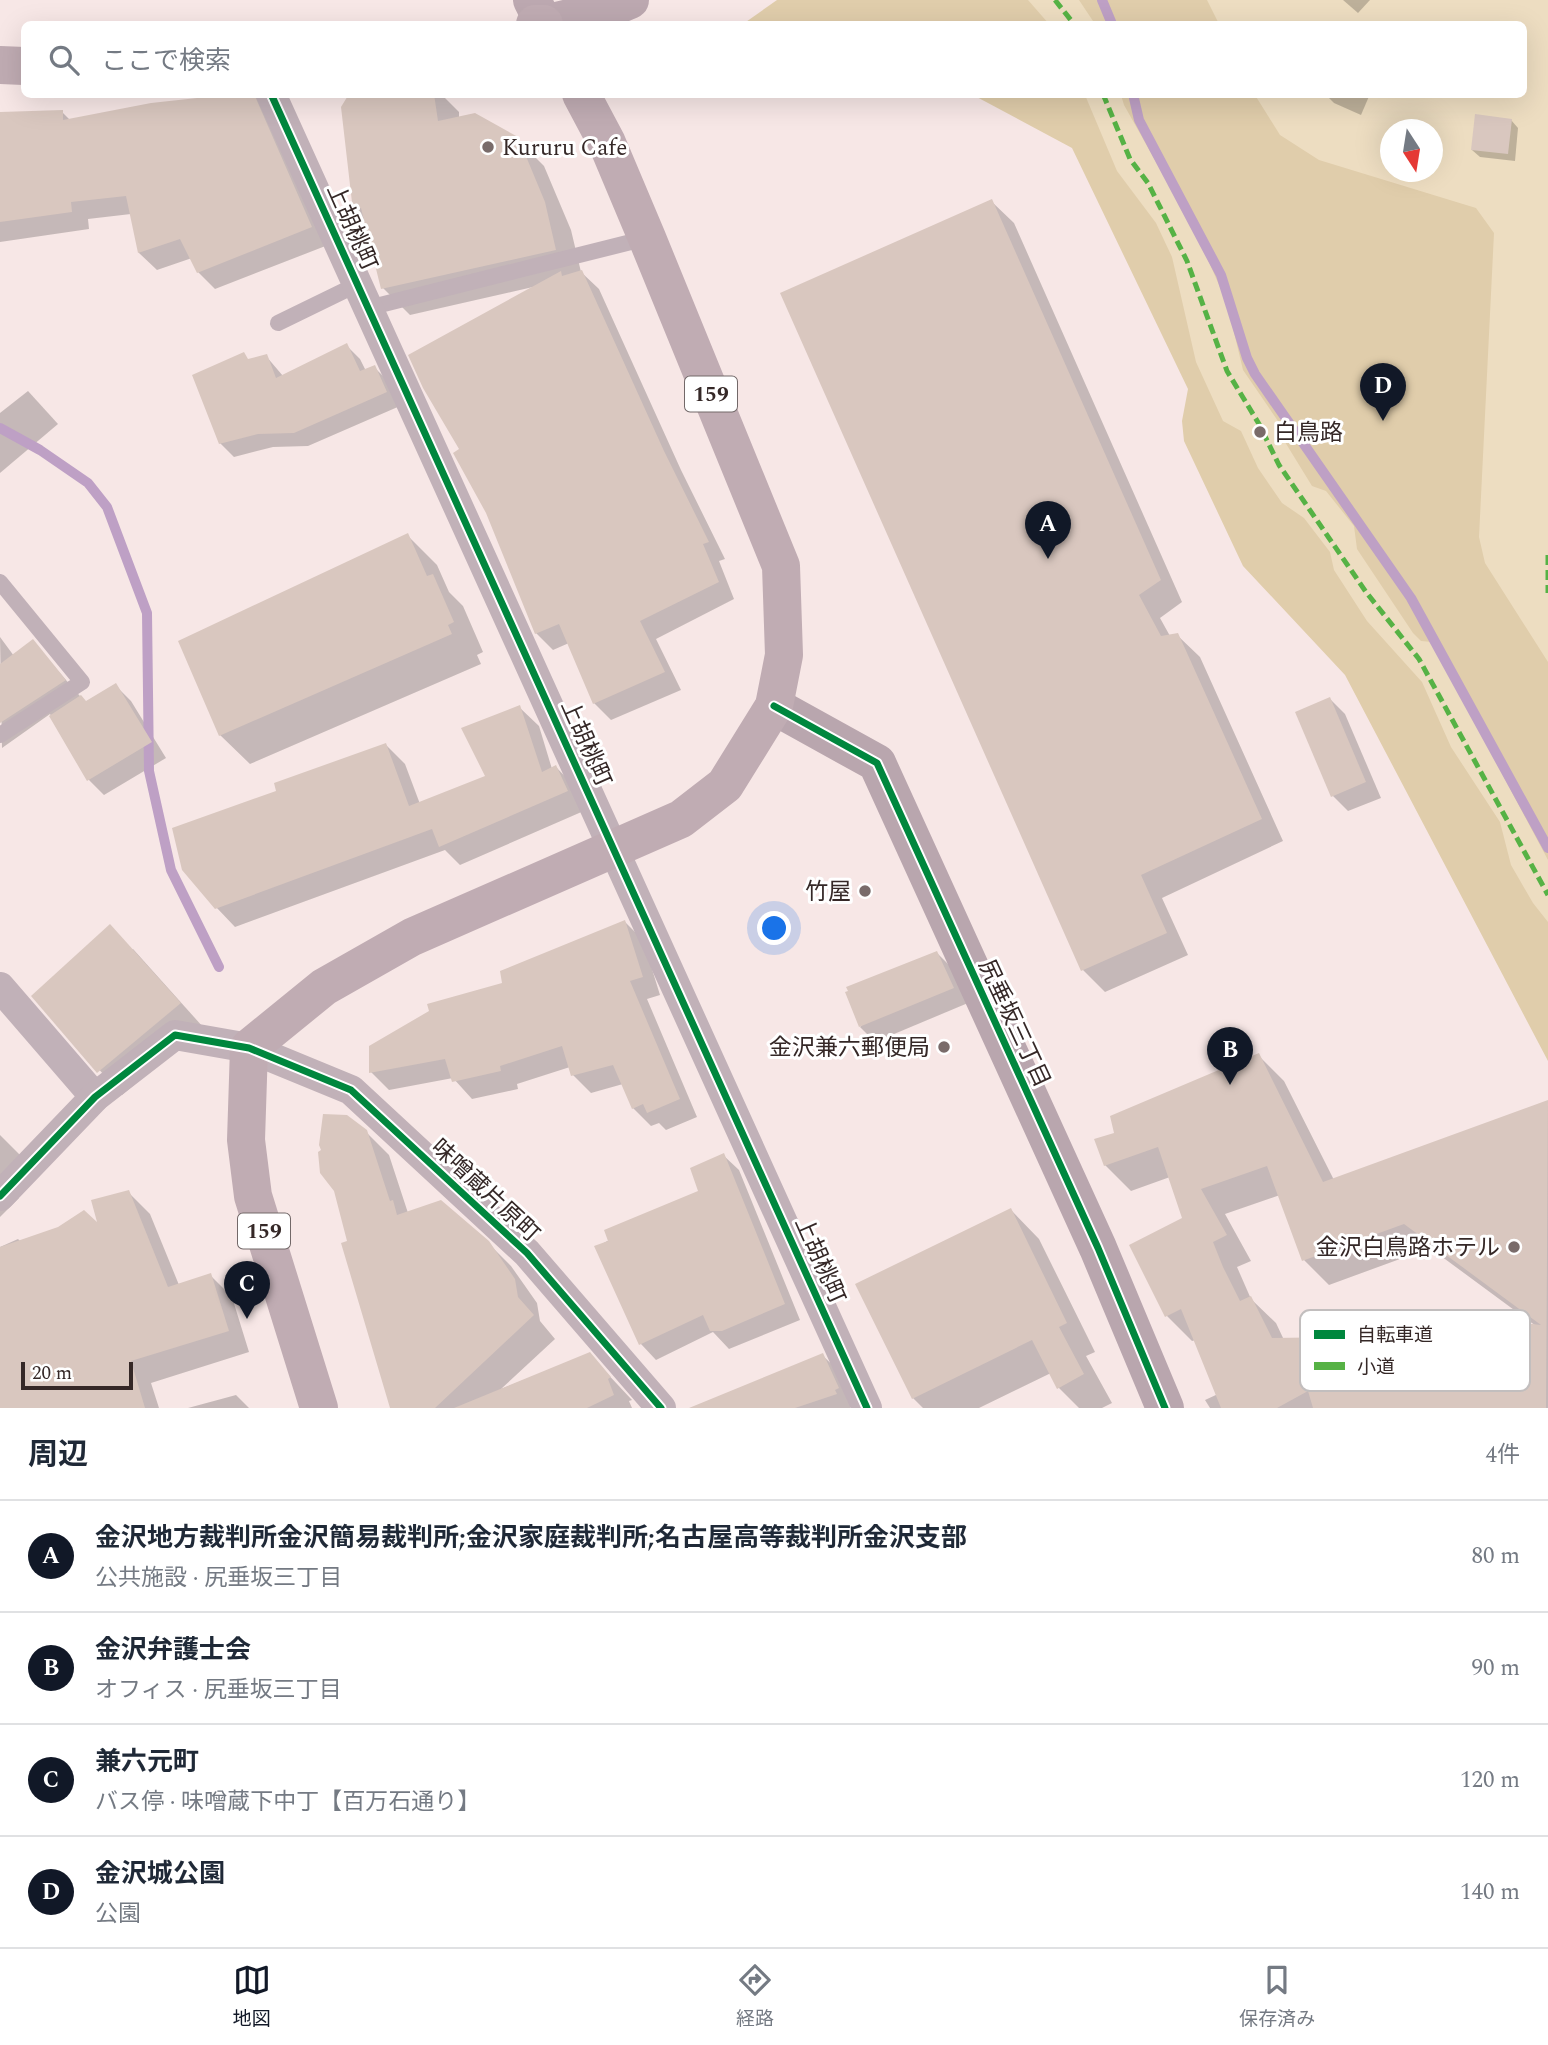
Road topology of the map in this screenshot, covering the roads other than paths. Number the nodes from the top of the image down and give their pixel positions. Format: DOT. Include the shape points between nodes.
graph roads {
  1 [pos="532,0"];
  2 [pos="559,0"];
  3 [pos="630,0"];
  4 [pos="542,21"];
  5 [pos="546,21"];
  6 [pos="557,21"];
  7 [pos="0,65"];
  8 [pos="21,66"];
  9 [pos="273,98"];
  10 [pos="583,98"];
  11 [pos="648,238"];
  12 [pos="363,296"];
  13 [pos="278,323"];
  14 [pos="0,582"];
  15 [pos="775,706"];
  16 [pos="0,735"];
  17 [pos="613,846"];
  18 [pos="0,988"];
  19 [pos="248,1048"];
  20 [pos="95,1097"];
  21 [pos="0,1196"];
  22 [pos="319,1408"];
  23 [pos="661,1408"];
  24 [pos="867,1408"];
  25 [pos="1165,1408"];
  1 -- 4 [label="main road"];
  2 -- 5 [label="street"];
  3 -- 6 [label="main road"];
  7 -- 8 [label="highway"];
  9 -- 12 [label="street, 上胡桃町"];
  10 -- 11 [label="highway, 159"];
  11 -- 12 [label="lane"];
  11 -- 15 [label="highway, 159" via="781,566 785,654"];
  12 -- 13 [label="lane"];
  12 -- 17 [label="street, 上胡桃町"];
  14 -- 16 [label="lane" via="82,682"];
  15 -- 17 [label="highway, 159" via="724,785 681,819"];
  15 -- 25 [label="street, 尻垂坂三丁目" via="877,763 1098,1248"];
  17 -- 19 [label="highway, 159" via="412,937 324,988"];
  17 -- 24 [label="street, 上胡桃町"];
  18 -- 20 [label="street"];
  19 -- 20 [label="street, 味噌蔵片原町" via="175,1035"];
  19 -- 22 [label="highway, 159" via="246,1140 253,1196"];
  19 -- 23 [label="street, 味噌蔵片原町" via="351,1090 527,1253"];
  20 -- 21 [label="street, 味噌蔵片原町"];
}
